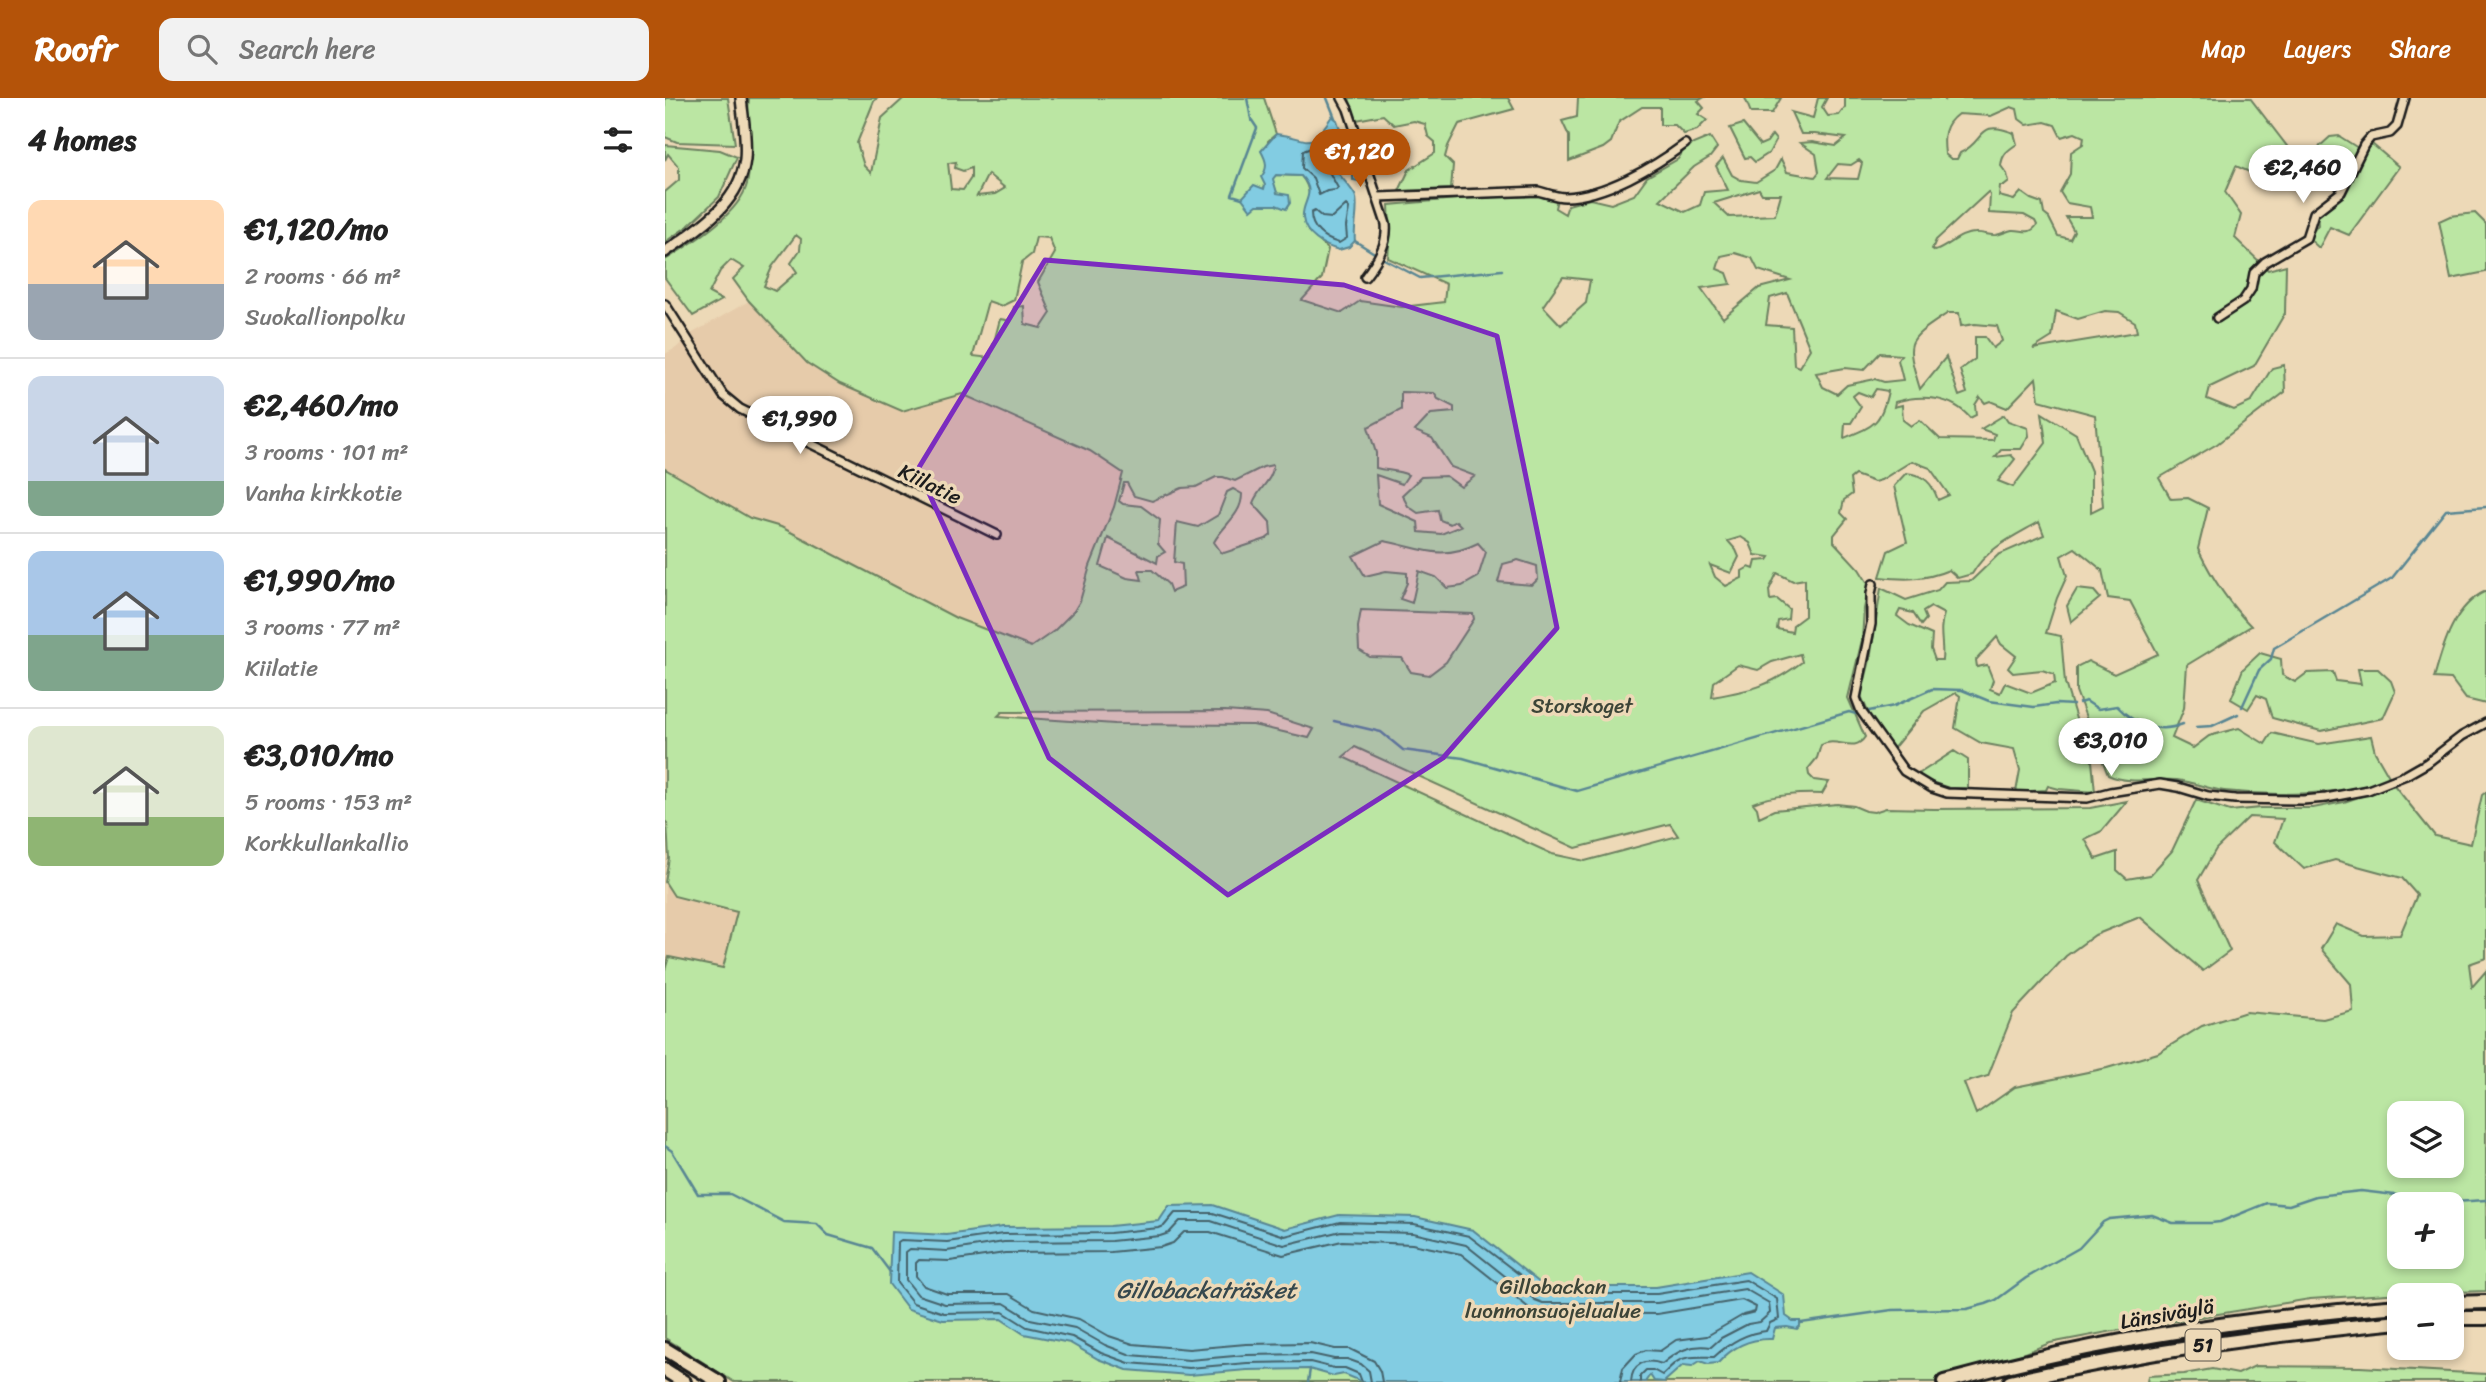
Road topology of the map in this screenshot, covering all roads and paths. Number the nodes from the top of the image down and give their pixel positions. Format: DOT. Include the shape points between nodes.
graph roads {
  1 [pos="741,98"];
  2 [pos="1342,98"];
  3 [pos="2405,98"];
  4 [pos="1685,144"];
  5 [pos="1377,197"];
  6 [pos="665,252"];
  7 [pos="1364,277"];
  8 [pos="665,304"];
  9 [pos="2217,317"];
  10 [pos="997,535"];
  11 [pos="1873,584"];
  12 [pos="2486,723"];
  13 [pos="2486,1302"];
  14 [pos="2464,1303"];
  15 [pos="2387,1307"];
  16 [pos="2464,1318"];
  17 [pos="2486,1318"];
  18 [pos="2387,1323"];
  19 [pos="665,1349"];
  20 [pos="665,1370"];
  21 [pos="684,1382"];
  22 [pos="719,1382"];
  23 [pos="1944,1382"];
  24 [pos="2010,1382"];
  1 -- 6 [label="street" via="744,161 734,193 715,215"];
  2 -- 5 [label="street"];
  3 -- 9 [label="street" via="2397,126 2364,145 2341,192 2314,214 2306,238 2265,262 2254,273 2243,301"];
  4 -- 5 [label="street" via="1649,169 1572,196 1538,191"];
  5 -- 7 [label="street" via="1387,234"];
  8 -- 10 [label="street, Kiilatie" via="723,395 750,416"];
  11 -- 12 [label="street" via="1871,624 1856,698 1904,771 1947,793 2087,799 2160,784 2235,799 2326,798 2368,790 2406,775"];
  13 -- 14 [label="highway"];
  15 -- 23 [label="highway, Länsiväylä / 51" via="2271,1317 2136,1337"];
  16 -- 17 [label="highway"];
  18 -- 24 [label="highway, Länsiväylä / 51" via="2255,1337"];
  19 -- 22 [label="highway"];
  20 -- 21 [label="highway"];
}
